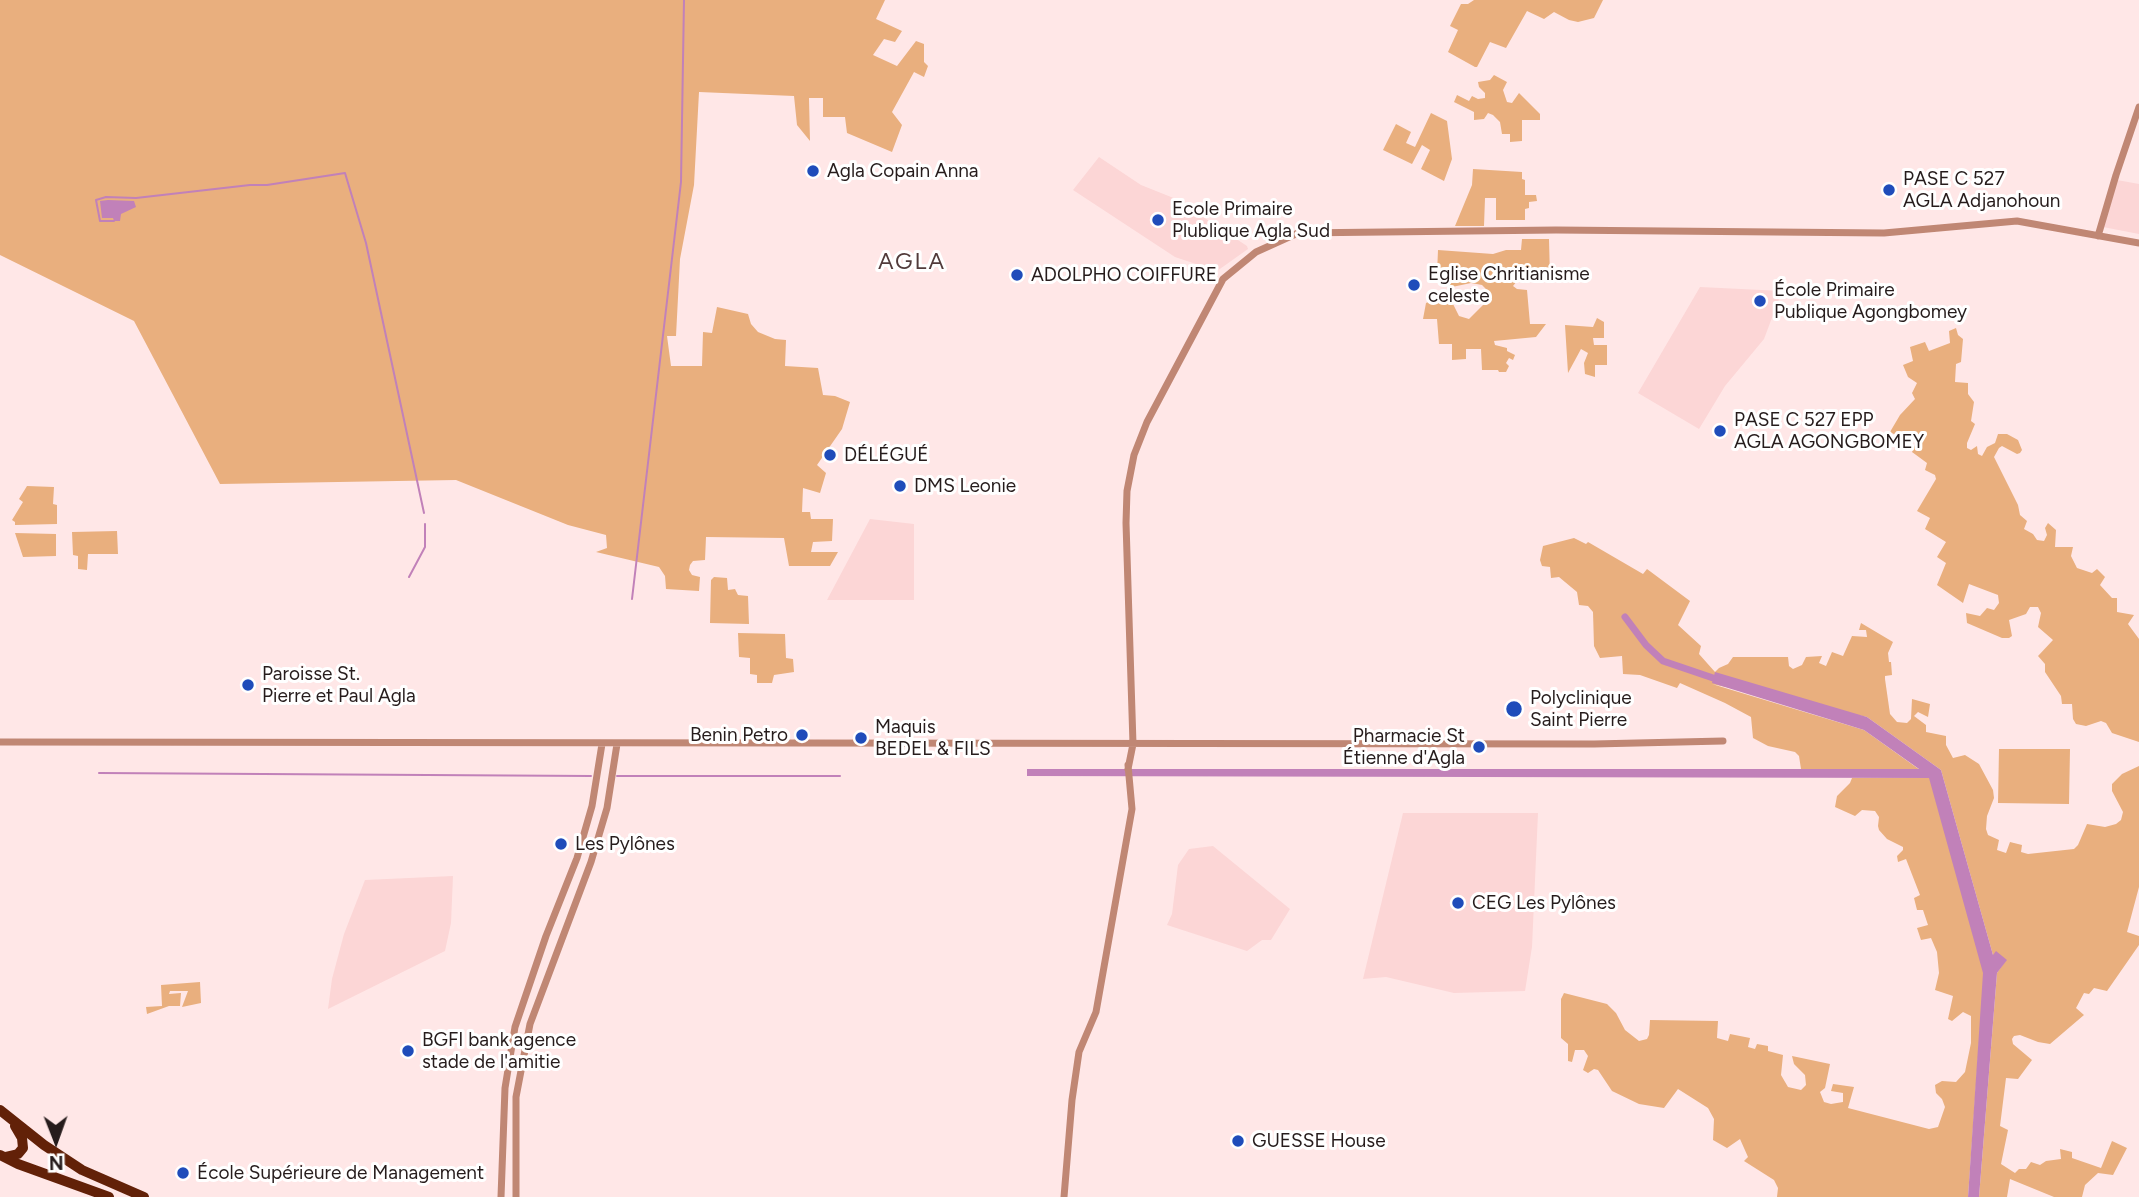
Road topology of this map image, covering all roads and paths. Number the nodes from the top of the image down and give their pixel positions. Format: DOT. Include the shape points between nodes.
graph roads {
  1 [pos="2139,107"];
  2 [pos="2098,236"];
  3 [pos="2139,243"];
  4 [pos="1723,741"];
  5 [pos="0,742"];
  6 [pos="602,744"];
  7 [pos="617,744"];
  8 [pos="1130,744"];
  9 [pos="0,1110"];
  10 [pos="13,1122"];
  11 [pos="3,1156"];
  12 [pos="109,1197"];
  13 [pos="144,1197"];
  14 [pos="501,1197"];
  15 [pos="516,1197"];
  16 [pos="1064,1197"];
  1 -- 2 [label="street"];
  2 -- 3 [label="street"];
  2 -- 8 [label="street" via="2017,220 1884,233 1324,232 1298,233 1256,252 1223,279 1134,455 1126,491"];
  4 -- 8 [label="street"];
  5 -- 6 [label="street"];
  6 -- 7 [label="street"];
  6 -- 14 [label="street" via="577,859 515,1027 505,1088"];
  7 -- 8 [label="street"];
  7 -- 15 [label="street" via="592,862 530,1024 516,1097"];
  8 -- 16 [label="street" via="1132,808 1096,1012 1079,1052"];
  9 -- 10 [label="highway"];
  10 -- 11 [label="highway" via="23,1148 18,1154"];
  10 -- 13 [label="highway" via="82,1170"];
  11 -- 12 [label="highway"];
}
